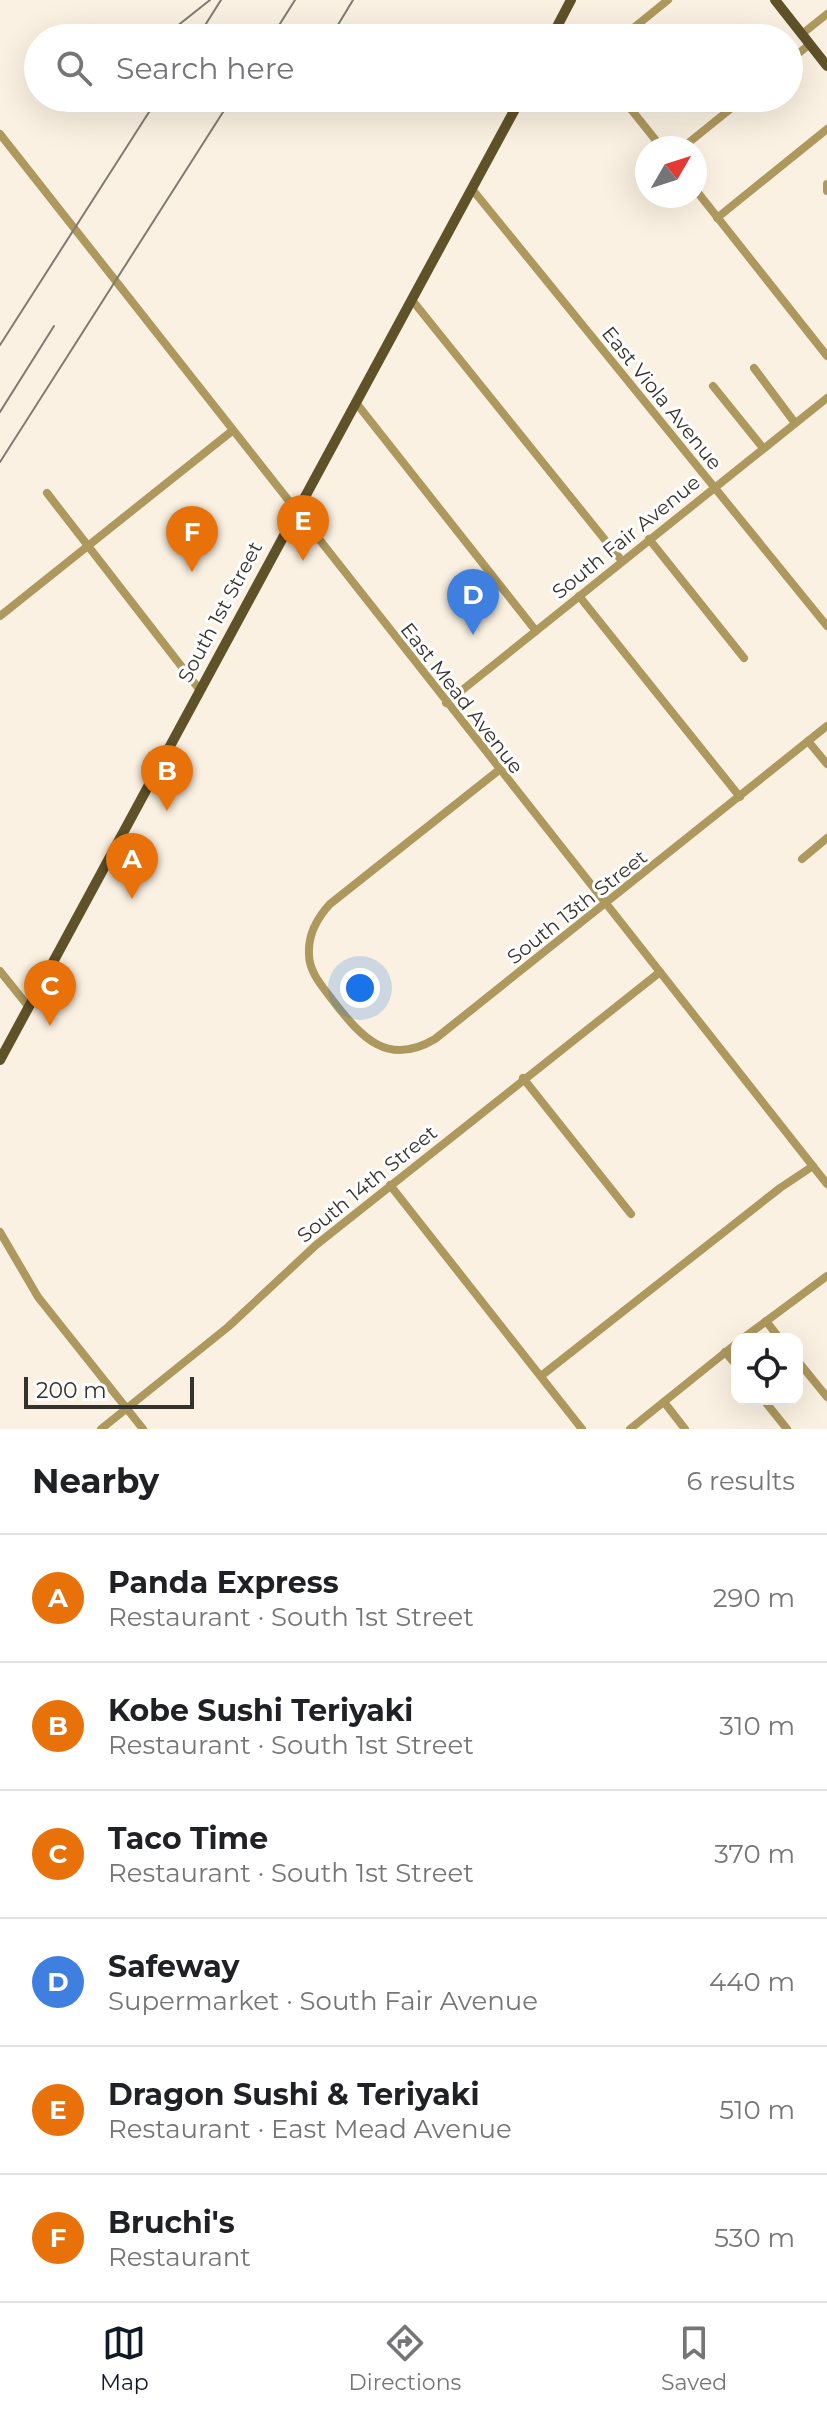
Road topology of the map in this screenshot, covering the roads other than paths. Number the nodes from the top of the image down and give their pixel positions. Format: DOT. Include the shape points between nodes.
graph roads {
  1 [pos="571,0"];
  2 [pos="668,0"];
  3 [pos="775,0"];
  4 [pos="827,14"];
  5 [pos="558,24"];
  6 [pos="638,24"];
  7 [pos="794,24"];
  8 [pos="803,33"];
  9 [pos="803,35"];
  10 [pos="810,44"];
  11 [pos="803,50"];
  12 [pos="827,66"];
  13 [pos="513,112"];
  14 [pos="633,112"];
  15 [pos="727,112"];
  16 [pos="827,129"];
  17 [pos="0,134"];
  18 [pos="652,136"];
  19 [pos="697,136"];
  20 [pos="827,184"];
  21 [pos="472,189"];
  22 [pos="827,191"];
  23 [pos="707,205"];
  24 [pos="717,218"];
  25 [pos="412,300"];
  26 [pos="827,356"];
  27 [pos="754,368"];
  28 [pos="713,386"];
  29 [pos="827,398"];
  30 [pos="357,404"];
  31 [pos="795,423"];
  32 [pos="232,431"];
  33 [pos="763,448"];
  34 [pos="714,487"];
  35 [pos="47,493"];
  36 [pos="295,511"];
  37 [pos="649,539"];
  38 [pos="88,545"];
  39 [pos="622,561"];
  40 [pos="579,596"];
  41 [pos="0,616"];
  42 [pos="825,621"];
  43 [pos="536,631"];
  44 [pos="744,658"];
  45 [pos="199,689"];
  46 [pos="446,703"];
  47 [pos="827,726"];
  48 [pos="808,741"];
  49 [pos="827,764"];
  50 [pos="499,770"];
  51 [pos="740,797"];
  52 [pos="827,838"];
  53 [pos="802,859"];
  54 [pos="606,905"];
  55 [pos="0,971"];
  56 [pos="660,972"];
  57 [pos="28,1006"];
  58 [pos="0,1060"];
  59 [pos="523,1078"];
  60 [pos="813,1166"];
  61 [pos="827,1184"];
  62 [pos="390,1185"];
  63 [pos="631,1214"];
  64 [pos="0,1232"];
  65 [pos="827,1276"];
  66 [pos="766,1321"];
  67 [pos="750,1333"];
  68 [pos="775,1333"];
  69 [pos="731,1348"];
  70 [pos="725,1352"];
  71 [pos="731,1359"];
  72 [pos="803,1367"];
  73 [pos="541,1376"];
  74 [pos="827,1397"];
  75 [pos="664,1402"];
  76 [pos="768,1405"];
  77 [pos="127,1409"];
  78 [pos="101,1429"];
  79 [pos="143,1429"];
  80 [pos="582,1429"];
  81 [pos="630,1429"];
  82 [pos="685,1429"];
  83 [pos="787,1429"];
  1 -- 5 [label="main road"];
  2 -- 6 [label="street"];
  3 -- 7 [label="main road"];
  4 -- 8 [label="street"];
  9 -- 10 [label="main road"];
  10 -- 11 [label="street"];
  10 -- 12 [label="main road"];
  13 -- 21 [label="main road, South 1st Street"];
  14 -- 18 [label="street"];
  15 -- 19 [label="street"];
  16 -- 24 [label="street"];
  17 -- 32 [label="street, East Mead Avenue"];
  20 -- 22 [label="street"];
  21 -- 25 [label="main road, South 1st Street"];
  21 -- 34 [label="street, East Viola Avenue"];
  23 -- 24 [label="street"];
  24 -- 26 [label="street"];
  25 -- 30 [label="main road, South 1st Street"];
  25 -- 39 [label="street"];
  27 -- 31 [label="street"];
  28 -- 33 [label="street"];
  29 -- 31 [label="street, South Fair Avenue"];
  30 -- 36 [label="main road, South 1st Street"];
  30 -- 43 [label="street"];
  31 -- 33 [label="street, South Fair Avenue"];
  32 -- 36 [label="street, East Mead Avenue"];
  32 -- 38 [label="street"];
  33 -- 34 [label="street, South Fair Avenue"];
  34 -- 37 [label="street, South Fair Avenue"];
  34 -- 42 [label="street, East Viola Avenue"];
  35 -- 38 [label="street"];
  36 -- 45 [label="main road, South 1st Street"];
  36 -- 46 [label="street, East Mead Avenue"];
  37 -- 39 [label="street, South Fair Avenue"];
  37 -- 44 [label="street"];
  38 -- 41 [label="street"];
  38 -- 45 [label="street"];
  39 -- 40 [label="street, South Fair Avenue"];
  40 -- 43 [label="street, South Fair Avenue"];
  40 -- 51 [label="street"];
  43 -- 46 [label="street, South Fair Avenue"];
  45 -- 57 [label="main road, South 1st Street"];
  46 -- 50 [label="street, East Mead Avenue"];
  47 -- 48 [label="street, South 13th Street"];
  48 -- 49 [label="street"];
  48 -- 51 [label="street, South 13th Street"];
  50 -- 54 [label="street, East Mead Avenue"];
  50 -- 54 [label="street, South 13th Street" via="322,913 309,954 317,980 339,1008 376,1045 416,1049"];
  51 -- 54 [label="street, South 13th Street"];
  52 -- 53 [label="street"];
  54 -- 56 [label="street, East Mead Avenue"];
  55 -- 57 [label="street"];
  56 -- 59 [label="street, South 14th Street"];
  56 -- 60 [label="street, East Mead Avenue"];
  57 -- 58 [label="main road, South 1st Street"];
  59 -- 62 [label="street, South 14th Street"];
  59 -- 63 [label="street"];
  60 -- 61 [label="street, East Mead Avenue"];
  60 -- 73 [label="street"];
  62 -- 73 [label="street"];
  62 -- 77 [label="street, South 14th Street"];
  64 -- 77 [label="street" via="38,1297"];
  65 -- 66 [label="street"];
  66 -- 67 [label="street"];
  66 -- 68 [label="street"];
  69 -- 70 [label="street"];
  70 -- 71 [label="street"];
  70 -- 75 [label="street"];
  72 -- 74 [label="street"];
  73 -- 80 [label="street"];
  75 -- 81 [label="street"];
  75 -- 82 [label="street"];
  76 -- 83 [label="street"];
  77 -- 78 [label="street, South 14th Street"];
  77 -- 79 [label="street"];
}
